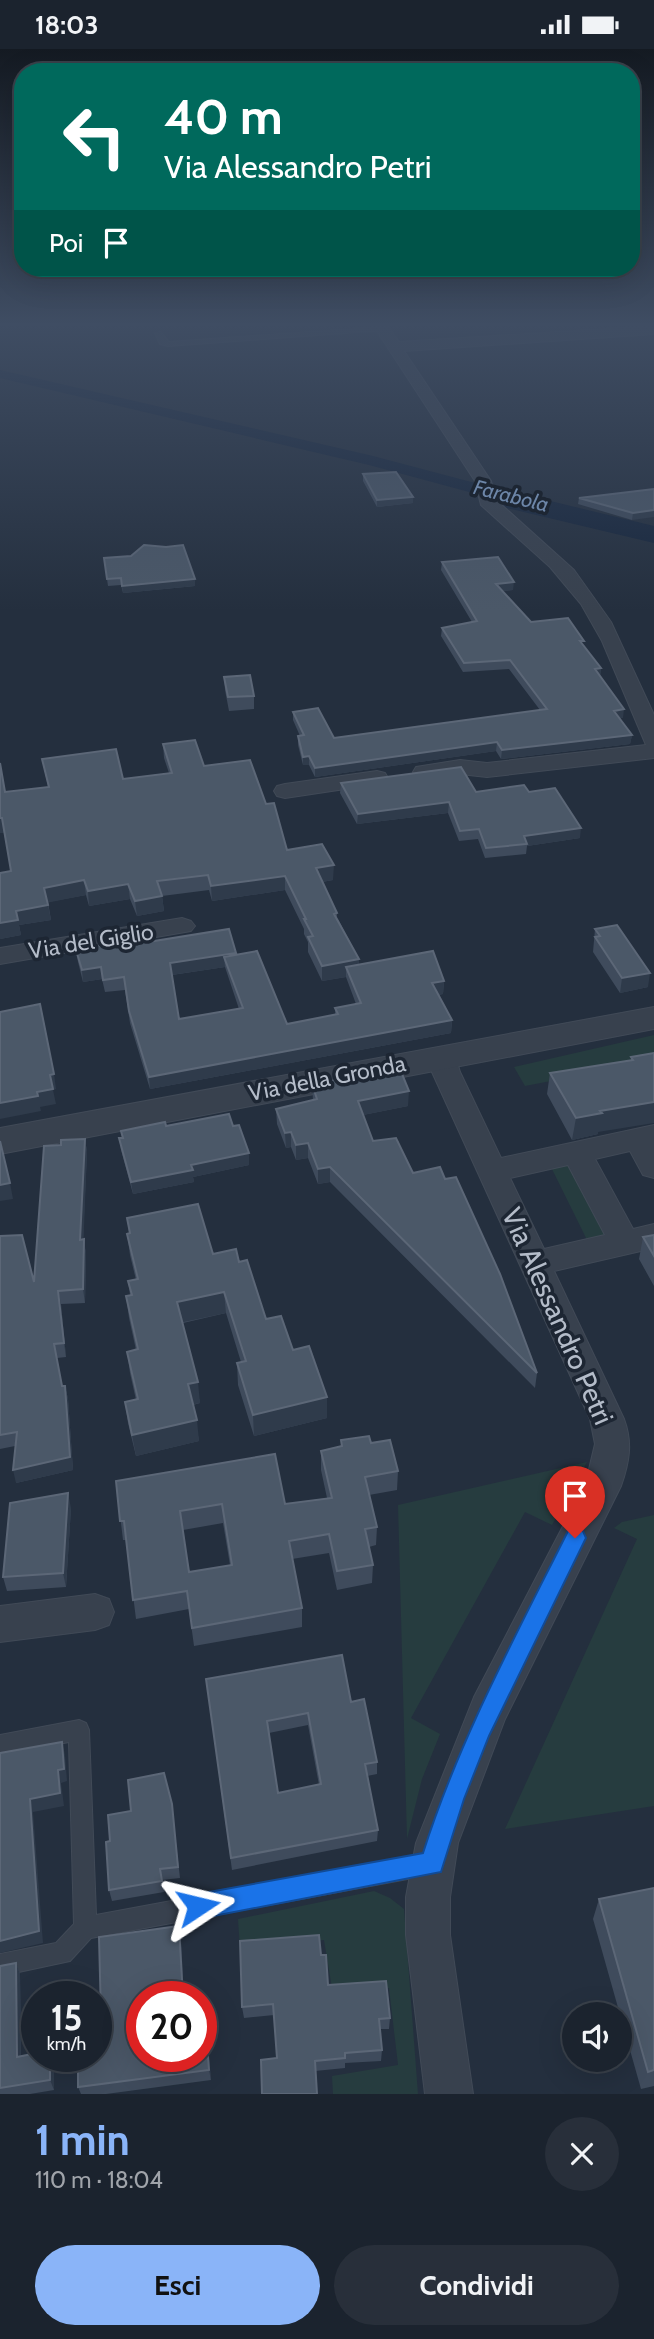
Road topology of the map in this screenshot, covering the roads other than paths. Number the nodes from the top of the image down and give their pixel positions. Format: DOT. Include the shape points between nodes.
graph roads {
  1 [pos="440,420"];
  2 [pos="654,741"];
  3 [pos="654,751"];
  4 [pos="285,791"];
  5 [pos="182,926"];
  6 [pos="0,956"];
  7 [pos="654,1018"];
  8 [pos="443,1056"];
  9 [pos="645,1137"];
  10 [pos="0,1140"];
  11 [pos="576,1152"];
  12 [pos="654,1167"];
  13 [pos="493,1171"];
  14 [pos="640,1240"];
  15 [pos="534,1263"];
  16 [pos="95,1612"];
  17 [pos="0,1624"];
  18 [pos="0,1745"];
  19 [pos="432,1863"];
  20 [pos="85,1928"];
  21 [pos="0,1965"];
  22 [pos="449,2094"];
  1 -- 2 [label="street" via="484,491 576,583 591,604"];
  3 -- 4 [label="street" via="487,770 460,767"];
  5 -- 6 [label="street, Via del Giglio"];
  7 -- 8 [label="street, Via della Gronda"];
  8 -- 10 [label="street, Via della Gronda"];
  8 -- 13 [label="street, Via Alessandro Petri" via="446,1072"];
  9 -- 11 [label="street"];
  9 -- 12 [label="street"];
  11 -- 13 [label="street"];
  11 -- 14 [label="street"];
  13 -- 15 [label="street, Via Alessandro Petri"];
  14 -- 15 [label="street"];
  15 -- 19 [label="street, Via Alessandro Petri" via="611,1428 613,1459 483,1724"];
  16 -- 17 [label="street"];
  18 -- 20 [label="lane" via="79,1730"];
  19 -- 20 [label="lane"];
  19 -- 22 [label="street, Via Alessandro Petri" via="428,1935"];
  20 -- 21 [label="lane" via="62,1953"];
}
